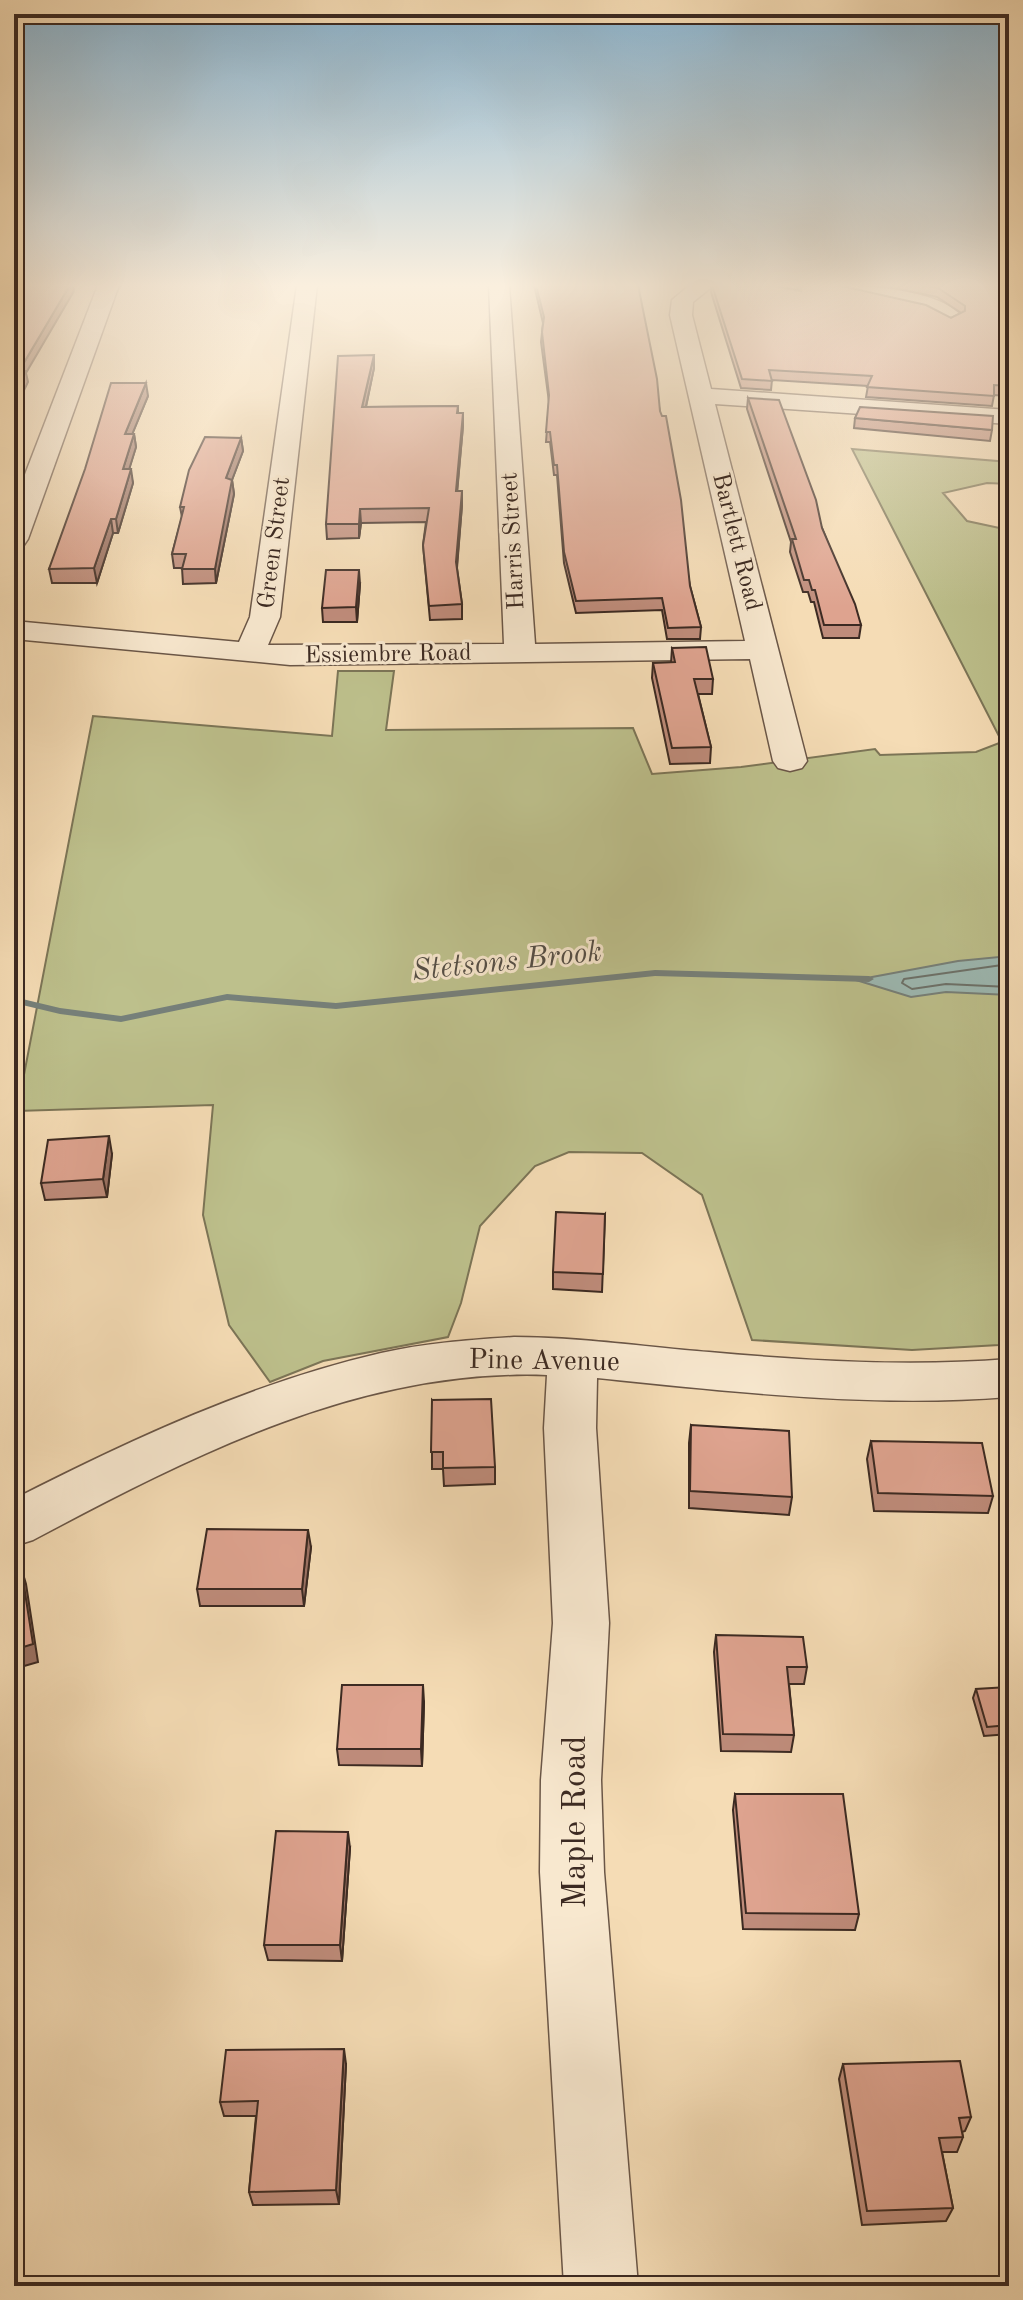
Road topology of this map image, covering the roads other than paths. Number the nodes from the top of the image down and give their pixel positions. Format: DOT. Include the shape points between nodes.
graph roads {
  1 [pos="69,392"];
  2 [pos="293,392"];
  3 [pos="505,392"];
  4 [pos="699,392"];
  5 [pos="700,396"];
  6 [pos="1009,417"];
  7 [pos="14,539"];
  8 [pos="14,630"];
  9 [pos="763,650"];
  10 [pos="520,652"];
  11 [pos="248,653"];
  12 [pos="790,761"];
  13 [pos="573,1358"];
  14 [pos="1009,1378"];
  15 [pos="14,1524"];
  16 [pos="601,2286"];
  1 -- 7 [label="street"];
  2 -- 11 [label="street, Green Street" via="265,617"];
  3 -- 10 [label="street, Harris Street"];
  4 -- 5 [label="street, Bartlett Road"];
  5 -- 6 [label="street"];
  5 -- 9 [label="street, Bartlett Road"];
  8 -- 11 [label="street, Essiembre Road"];
  9 -- 10 [label="street, Essiembre Road"];
  9 -- 12 [label="street, Bartlett Road"];
  10 -- 11 [label="street, Essiembre Road" via="327,657"];
  13 -- 14 [label="street, Pine Avenue" via="824,1381 905,1384"];
  13 -- 15 [label="street, Pine Avenue" via="456,1360 309,1393 131,1465"];
  13 -- 16 [label="street, Maple Road" via="570,1415 581,1623 571,1780 572,1872"];
}
